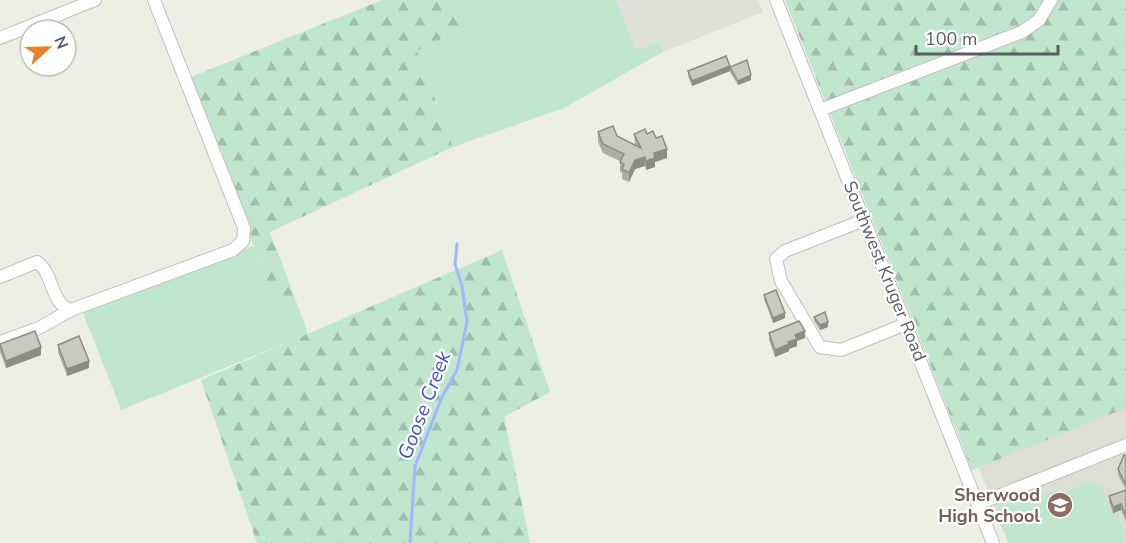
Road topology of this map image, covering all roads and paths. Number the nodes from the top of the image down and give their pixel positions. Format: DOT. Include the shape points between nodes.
graph roads {
  1 [pos="95,0"];
  2 [pos="154,0"];
  3 [pos="776,0"];
  4 [pos="1051,0"];
  5 [pos="0,38"];
  6 [pos="820,110"];
  7 [pos="864,220"];
  8 [pos="0,276"];
  9 [pos="71,310"];
  10 [pos="906,324"];
  11 [pos="0,342"];
  12 [pos="1126,445"];
  13 [pos="978,504"];
  14 [pos="993,543"];
  1 -- 5 [label="street"];
  2 -- 9 [label="street" via="244,235 239,247 233,250"];
  3 -- 6 [label="street, Southwest Kruger Road"];
  4 -- 6 [label="street" via="1039,20 1022,32"];
  6 -- 7 [label="street, Southwest Kruger Road"];
  7 -- 10 [label="street, Southwest Kruger Road"];
  7 -- 10 [label="street" via="785,251 776,259 781,281 820,346 841,350"];
  8 -- 9 [label="street" via="37,262 59,301"];
  9 -- 11 [label="street" via="39,328"];
  10 -- 13 [label="street, Southwest Kruger Road"];
  12 -- 13 [label="street"];
  13 -- 14 [label="street, Southwest Kruger Road"];
}
